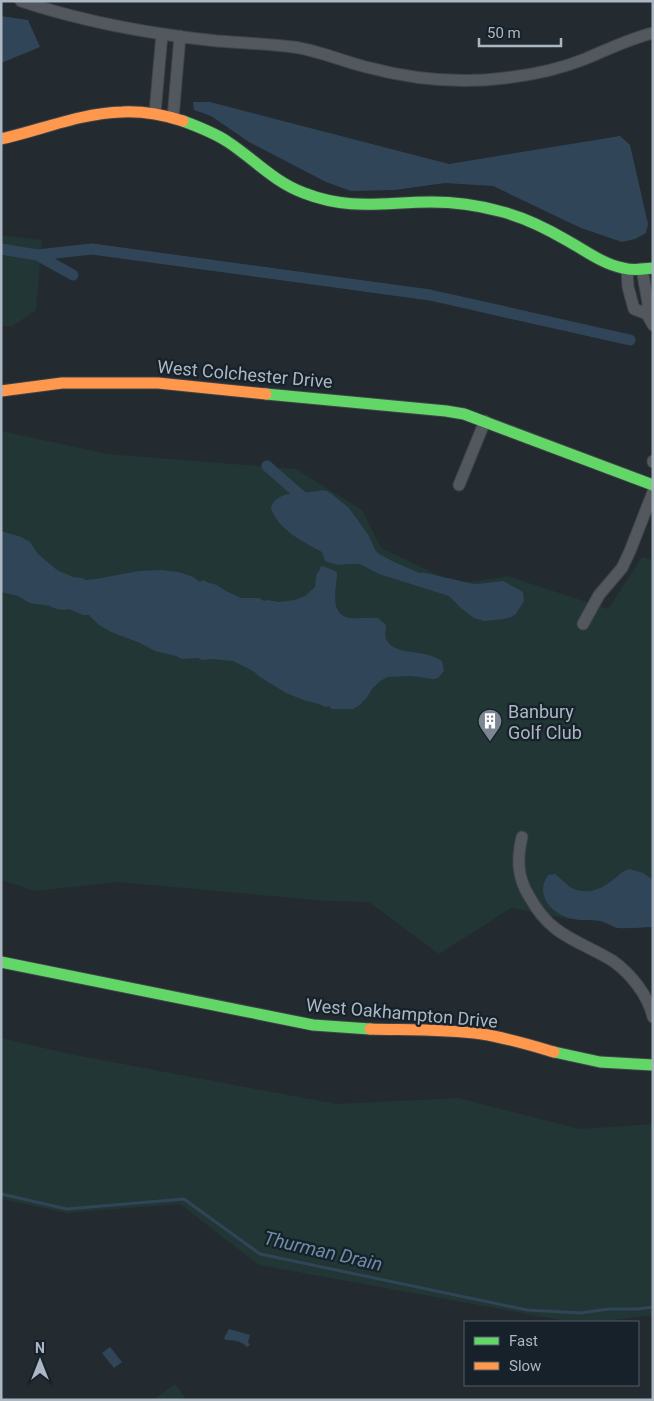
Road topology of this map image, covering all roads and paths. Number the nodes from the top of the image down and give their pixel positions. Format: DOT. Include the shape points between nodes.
graph roads {
  1 [pos="21,1"];
  2 [pos="162,34"];
  3 [pos="653,34"];
  4 [pos="180,36"];
  5 [pos="155,113"];
  6 [pos="173,118"];
  7 [pos="1,139"];
  8 [pos="647,268"];
  9 [pos="627,269"];
  10 [pos="647,314"];
  11 [pos="653,325"];
  12 [pos="1,391"];
  13 [pos="485,421"];
  14 [pos="459,485"];
  15 [pos="653,485"];
  16 [pos="653,492"];
  17 [pos="583,624"];
  18 [pos="522,837"];
  19 [pos="1,962"];
  20 [pos="653,1016"];
  21 [pos="653,1065"];
  1 -- 2 [label="street" via="122,28"];
  2 -- 4 [label="street"];
  2 -- 5 [label="street"];
  3 -- 4 [label="street" via="547,71 467,81 394,74 294,47"];
  4 -- 6 [label="street"];
  5 -- 6 [label="street"];
  5 -- 7 [label="street" via="93,115"];
  6 -- 9 [label="street" via="217,135 280,181 312,196 366,206 444,201 474,204 534,223 597,257"];
  8 -- 9 [label="street"];
  8 -- 10 [label="street"];
  9 -- 10 [label="street" via="634,309"];
  10 -- 11 [label="street"];
  12 -- 13 [label="street, West Colchester Drive" via="62,383 158,383 446,411"];
  13 -- 14 [label="street"];
  13 -- 15 [label="street, West Colchester Drive"];
  16 -- 17 [label="street" via="622,568 599,595"];
  18 -- 20 [label="street" via="518,851 519,872 535,907 556,930 626,972 637,984"];
  19 -- 21 [label="street, West Oakhampton Drive" via="313,1025 481,1034 599,1062"];
}
